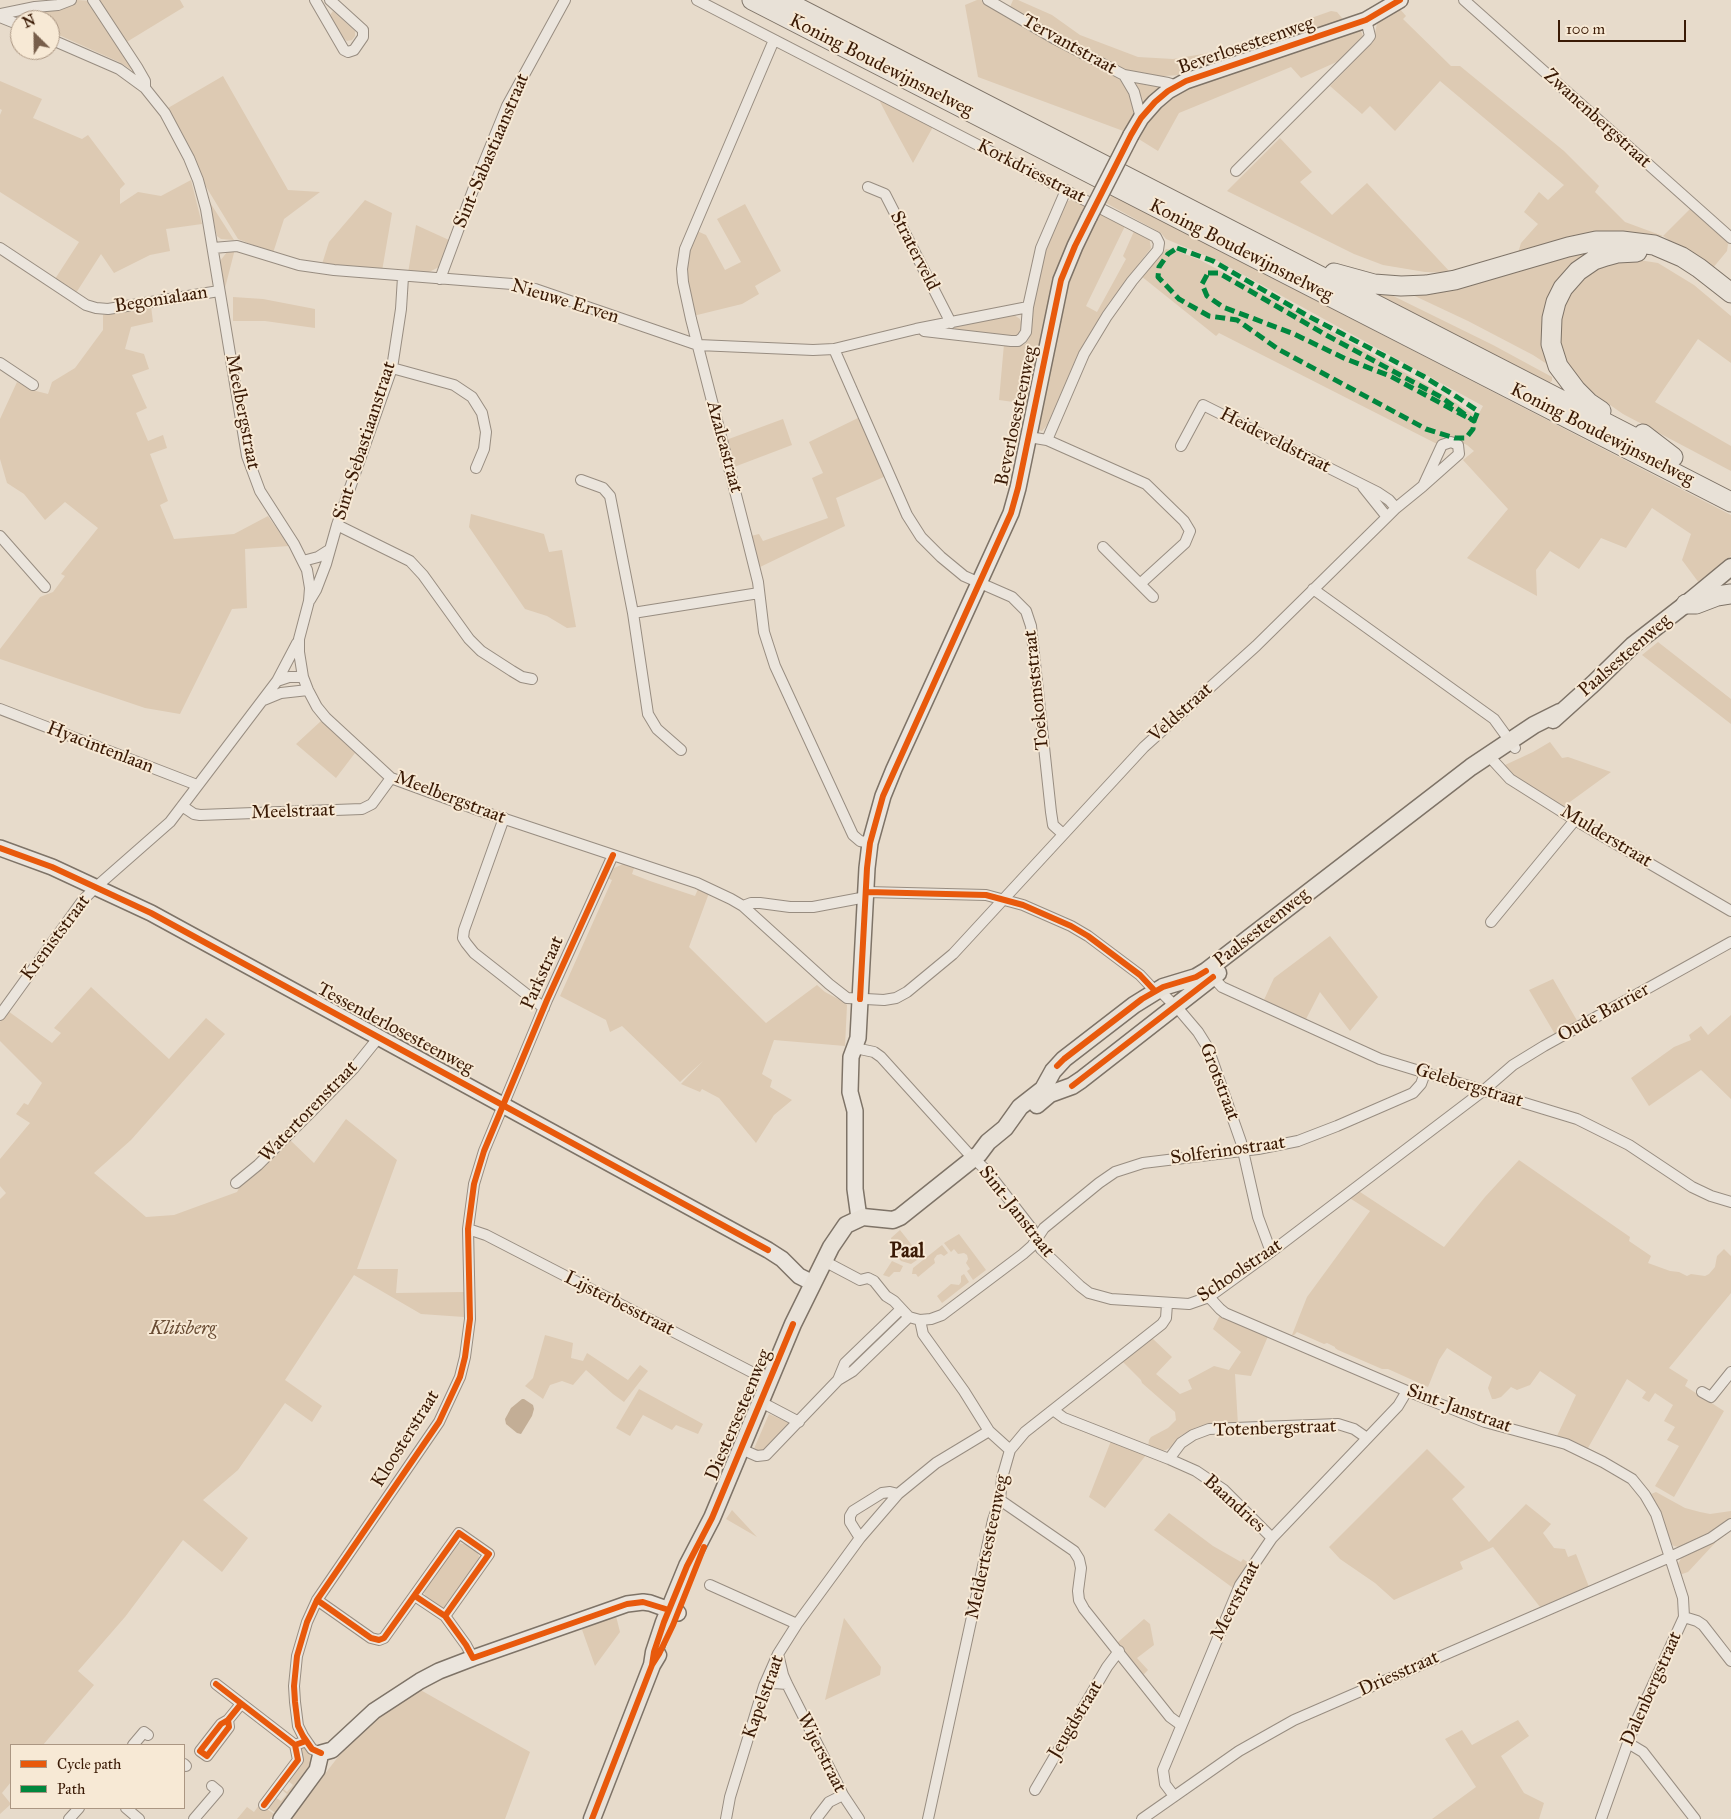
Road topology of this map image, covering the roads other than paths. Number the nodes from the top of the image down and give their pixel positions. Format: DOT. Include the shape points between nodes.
graph roads {
  1 [pos="71,0"];
  2 [pos="93,0"];
  3 [pos="315,0"];
  4 [pos="330,0"];
  5 [pos="565,0"];
  6 [pos="696,0"];
  7 [pos="752,0"];
  8 [pos="783,0"];
  9 [pos="988,0"];
  10 [pos="1400,0"];
  11 [pos="1464,0"];
  12 [pos="0,16"];
  13 [pos="1366,20"];
  14 [pos="774,40"];
  15 [pos="60,42"];
  16 [pos="1124,75"];
  17 [pos="1176,86"];
  18 [pos="145,88"];
  19 [pos="1141,118"];
  20 [pos="1236,171"];
  21 [pos="868,187"];
  22 [pos="1066,190"];
  23 [pos="1731,238"];
  24 [pos="0,248"];
  25 [pos="213,248"];
  26 [pos="1304,267"];
  27 [pos="403,277"];
  28 [pos="440,279"];
  29 [pos="219,290"];
  30 [pos="1731,293"];
  31 [pos="1731,306"];
  32 [pos="1028,307"];
  33 [pos="951,323"];
  34 [pos="916,329"];
  35 [pos="698,345"];
  36 [pos="834,349"];
  37 [pos="0,363"];
  38 [pos="392,368"];
  39 [pos="33,385"];
  40 [pos="1029,437"];
  41 [pos="1047,440"];
  42 [pos="1180,446"];
  43 [pos="1673,457"];
  44 [pos="476,468"];
  45 [pos="580,480"];
  46 [pos="1363,486"];
  47 [pos="1423,486"];
  48 [pos="1731,487"];
  49 [pos="1731,502"];
  50 [pos="1396,508"];
  51 [pos="1387,517"];
  52 [pos="337,525"];
  53 [pos="0,536"];
  54 [pos="1103,547"];
  55 [pos="329,550"];
  56 [pos="326,564"];
  57 [pos="305,565"];
  58 [pos="1731,567"];
  59 [pos="1731,577"];
  60 [pos="980,582"];
  61 [pos="1140,584"];
  62 [pos="45,587"];
  63 [pos="1313,589"];
  64 [pos="759,593"];
  65 [pos="1731,594"];
  66 [pos="1153,597"];
  67 [pos="309,601"];
  68 [pos="1689,602"];
  69 [pos="632,613"];
  70 [pos="299,639"];
  71 [pos="303,677"];
  72 [pos="532,679"];
  73 [pos="277,681"];
  74 [pos="308,690"];
  75 [pos="263,700"];
  76 [pos="1,712"];
  77 [pos="1512,744"];
  78 [pos="681,750"];
  79 [pos="1491,759"];
  80 [pos="391,778"];
  81 [pos="197,785"];
  82 [pos="182,806"];
  83 [pos="504,818"];
  84 [pos="1575,820"];
  85 [pos="1063,834"];
  86 [pos="870,843"];
  87 [pos="0,848"];
  88 [pos="613,855"];
  89 [pos="96,887"];
  90 [pos="866,894"];
  91 [pos="1003,899"];
  92 [pos="743,906"];
  93 [pos="1731,911"];
  94 [pos="1492,922"];
  95 [pos="1731,942"];
  96 [pos="1210,974"];
  97 [pos="1155,991"];
  98 [pos="860,998"];
  99 [pos="1176,1006"];
  100 [pos="544,1008"];
  101 [pos="0,1015"];
  102 [pos="379,1037"];
  103 [pos="855,1048"];
  104 [pos="1425,1073"];
  105 [pos="1483,1091"];
  106 [pos="503,1104"];
  107 [pos="1243,1151"];
  108 [pos="976,1156"];
  109 [pos="236,1183"];
  110 [pos="1731,1202"];
  111 [pos="859,1218"];
  112 [pos="468,1229"];
  113 [pos="1036,1237"];
  114 [pos="1271,1252"];
  115 [pos="824,1261"];
  116 [pos="813,1283"];
  117 [pos="1209,1296"];
  118 [pos="1167,1304"];
  119 [pos="904,1313"];
  120 [pos="920,1320"];
  121 [pos="1731,1372"];
  122 [pos="769,1381"];
  123 [pos="1407,1391"];
  124 [pos="1702,1392"];
  125 [pos="761,1402"];
  126 [pos="1053,1410"];
  127 [pos="799,1422"];
  128 [pos="989,1431"];
  129 [pos="1367,1438"];
  130 [pos="741,1450"];
  131 [pos="1010,1450"];
  132 [pos="1169,1459"];
  133 [pos="898,1494"];
  134 [pos="1000,1500"];
  135 [pos="1731,1524"];
  136 [pos="860,1538"];
  137 [pos="1272,1538"];
  138 [pos="1670,1557"];
  139 [pos="710,1585"];
  140 [pos="415,1596"];
  141 [pos="317,1600"];
  142 [pos="674,1612"];
  143 [pos="445,1616"];
  144 [pos="1684,1617"];
  145 [pos="797,1624"];
  146 [pos="1119,1651"];
  147 [pos="778,1654"];
  148 [pos="473,1658"];
  149 [pos="1731,1661"];
  150 [pos="216,1684"];
  151 [pos="787,1684"];
  152 [pos="764,1686"];
  153 [pos="241,1704"];
  154 [pos="228,1720"];
  155 [pos="1181,1725"];
  156 [pos="148,1735"];
  157 [pos="306,1741"];
  158 [pos="1628,1743"];
  159 [pos="133,1744"];
  160 [pos="295,1745"];
  161 [pos="321,1753"];
  162 [pos="212,1786"];
  163 [pos="1035,1790"];
  164 [pos="843,1795"];
  165 [pos="1174,1796"];
  166 [pos="264,1805"];
  167 [pos="78,1809"];
  168 [pos="127,1809"];
  169 [pos="137,1818"];
  170 [pos="69,1819"];
  171 [pos="194,1819"];
  172 [pos="281,1819"];
  173 [pos="592,1819"];
  174 [pos="726,1819"];
  175 [pos="816,1819"];
  176 [pos="859,1819"];
  177 [pos="928,1819"];
  178 [pos="1142,1819"];
  179 [pos="1601,1819"];
  180 [pos="1695,1819"];
  1 -- 12 [label="street"];
  2 -- 18 [label="street, Meelbergstraat" via="137,67"];
  3 -- 4 [label="street" via="344,50 354,50 363,37 363,30"];
  5 -- 28 [label="street, Sint-Sabastiaanstraat" via="508,106"];
  6 -- 14 [label="street, Korkdriesstraat"];
  7 -- 49 [label="highway, Koning Boudewijnsnelweg"];
  8 -- 26 [label="highway, Koning Boudewijnsnelweg"];
  9 -- 16 [label="street, Tervantstraat"];
  10 -- 13 [label="street, Beverlosesteenweg"];
  11 -- 23 [label="street, Zwanenbergstraat"];
  13 -- 17 [label="street, Beverlosesteenweg"];
  13 -- 20 [label="street" via="1370,36 1367,40"];
  14 -- 22 [label="street, Korkdriesstraat"];
  14 -- 35 [label="street, Azaleastraat" via="684,254 682,282"];
  15 -- 18 [label="street, Meelbergstraat" via="119,69"];
  16 -- 17 [label="street, Tervantstraat"];
  16 -- 19 [label="street, Tervantstraat" via="1134,92"];
  17 -- 19 [label="street, Beverlosesteenweg"];
  18 -- 25 [label="street, Meelbergstraat" via="165,113 189,158 206,210"];
  19 -- 40 [label="street, Beverlosesteenweg, bridge" via="1089,217 1061,280"];
  21 -- 33 [label="street, Straterveld" via="884,194"];
  22 -- 32 [label="street, Nieuwe Erven" via="1041,248"];
  22 -- 41 [label="street, Korkdriesstraat" via="1156,237 1159,243 1158,250 1107,316 1084,354"];
  24 -- 29 [label="street, Begonialaan" via="86,305 102,309"];
  25 -- 27 [label="street, Nieuwe Erven" via="237,246 300,265"];
  25 -- 29 [label="street, Meelbergstraat"];
  26 -- 30 [label="highway" via="1319,267 1374,284 1426,285 1455,280 1575,245 1622,241 1654,245 1682,258"];
  26 -- 43 [label="highway, Koning Boudewijnsnelweg"];
  27 -- 28 [label="street, Nieuwe Erven"];
  27 -- 38 [label="street, Sint-Sebastiaanstraat"];
  28 -- 35 [label="street, Nieuwe Erven" via="480,280 535,289"];
  29 -- 57 [label="street, Meelbergstraat" via="247,456 260,491"];
  31 -- 43 [label="highway" via="1673,262 1652,254 1628,252 1606,256 1586,266 1567,283 1556,302 1551,344 1558,366 1570,383 1597,409 1648,437"];
  32 -- 33 [label="street, Nieuwe Erven"];
  32 -- 34 [label="street, Nieuwe Erven" via="1026,332 1018,341"];
  33 -- 34 [label="street, Nieuwe Erven"];
  34 -- 36 [label="street, Nieuwe Erven"];
  35 -- 36 [label="street, Nieuwe Erven"];
  35 -- 64 [label="street, Azaleastraat"];
  36 -- 60 [label="street, Toekomststraat" via="913,527 964,576"];
  37 -- 39 [label="street"];
  38 -- 44 [label="street" via="454,385 472,397 482,413 486,432 484,449"];
  38 -- 52 [label="street, Sint-Sebastiaanstraat"];
  40 -- 41 [label="street"];
  40 -- 60 [label="street, Beverlosesteenweg" via="1011,513"];
  41 -- 61 [label="street" via="1146,484 1188,526 1189,535 1185,543"];
  42 -- 46 [label="street, Heideveldstraat" via="1203,405"];
  43 -- 48 [label="highway, Koning Boudewijnsnelweg"];
  45 -- 69 [label="street" via="603,488 610,496"];
  46 -- 50 [label="street" via="1389,500"];
  46 -- 51 [label="street"];
  47 -- 50 [label="street"];
  50 -- 51 [label="street"];
  51 -- 63 [label="street"];
  52 -- 55 [label="street, Sint-Sebastiaanstraat"];
  52 -- 72 [label="street" via="410,561 481,651 522,677"];
  53 -- 62 [label="street"];
  54 -- 61 [label="street"];
  55 -- 56 [label="street, Sint-Sebastiaanstraat"];
  55 -- 57 [label="street"];
  56 -- 57 [label="street" via="317,568"];
  56 -- 67 [label="street, Sint-Sebastiaanstraat"];
  57 -- 67 [label="street, Meelbergstraat"];
  58 -- 68 [label="main road, Paalsesteenweg"];
  59 -- 68 [label="main road, Paalsesteenweg"];
  60 -- 85 [label="street, Toekomststraat" via="1012,597 1030,619 1051,812 1053,825"];
  60 -- 86 [label="street, Beverlosesteenweg" via="894,769"];
  61 -- 66 [label="street"];
  63 -- 77 [label="street" via="1494,719"];
  63 -- 85 [label="street, Veldstraat" via="1256,646 1144,747"];
  64 -- 69 [label="street"];
  64 -- 86 [label="street, Azaleastraat" via="764,632 774,666 853,835"];
  65 -- 68 [label="highway" via="1696,604"];
  67 -- 70 [label="street, Meelbergstraat"];
  68 -- 77 [label="main road, Paalsesteenweg" via="1633,645 1560,712 1534,725"];
  69 -- 78 [label="street" via="648,714 657,729"];
  70 -- 71 [label="street, Meelbergstraat"];
  70 -- 73 [label="street"];
  71 -- 73 [label="street"];
  71 -- 74 [label="street, Meelbergstraat"];
  73 -- 75 [label="street"];
  74 -- 75 [label="street" via="281,693"];
  74 -- 80 [label="street, Meelbergstraat" via="326,718"];
  75 -- 81 [label="street"];
  76 -- 81 [label="street, Hyacintenlaan"];
  77 -- 79 [label="main road, Paalsesteenweg"];
  79 -- 84 [label="street, Mulderstraat" via="1510,779"];
  79 -- 96 [label="main road, Paalsesteenweg" via="1464,783"];
  80 -- 82 [label="street, Meelstraat" via="372,804 362,809 200,815"];
  80 -- 83 [label="street, Meelbergstraat"];
  81 -- 82 [label="street"];
  82 -- 89 [label="street" via="170,822"];
  83 -- 88 [label="street, Meelbergstraat"];
  83 -- 100 [label="street, Parkstraat" via="464,930 464,938 474,953"];
  84 -- 93 [label="street, Mulderstraat"];
  84 -- 94 [label="street"];
  85 -- 91 [label="street, Veldstraat"];
  86 -- 90 [label="street, Beverlosesteenweg"];
  87 -- 89 [label="street, Tessenderlosesteenweg"];
  88 -- 92 [label="street, Meelbergstraat" via="697,883"];
  88 -- 100 [label="street, Parkstraat"];
  89 -- 101 [label="street, Kreniststraat" via="83,900"];
  89 -- 102 [label="street, Tessenderlosesteenweg" via="151,913"];
  90 -- 91 [label="street, Grotstraat"];
  90 -- 92 [label="street" via="813,907 760,903"];
  90 -- 98 [label="street, Beverlosesteenweg"];
  91 -- 97 [label="street, Grotstraat" via="1045,914 1088,936 1140,975"];
  91 -- 98 [label="street, Veldstraat" via="953,954 907,992 884,1000"];
  92 -- 98 [label="street, Meelbergstraat" via="840,994 847,998"];
  95 -- 105 [label="street, Oude Barrier" via="1544,1046"];
  96 -- 97 [label="main road, Paalsesteenweg"];
  96 -- 99 [label="main road, Paalsesteenweg"];
  96 -- 104 [label="street, Gelebergstraat" via="1222,987 1371,1055"];
  97 -- 99 [label="street, Grotstraat"];
  97 -- 108 [label="main road, Paalsesteenweg" via="1064,1059 1043,1089 1020,1107 1005,1128"];
  98 -- 103 [label="street, Beverlosesteenweg"];
  99 -- 107 [label="street, Grotstraat" via="1208,1048"];
  99 -- 108 [label="main road, Paalsesteenweg" via="1081,1080 1050,1094 1024,1115 1006,1139"];
  100 -- 106 [label="street, Parkstraat"];
  102 -- 106 [label="street, Tessenderlosesteenweg"];
  102 -- 109 [label="street, Watertorenstraat" via="313,1110"];
  103 -- 108 [label="street, Sint-Janstraat" via="879,1055"];
  103 -- 111 [label="street, Beverlosesteenweg" via="851,1057 850,1092 855,1111 855,1189"];
  104 -- 105 [label="street, Gelebergstraat"];
  104 -- 107 [label="street, Solferinostraat" via="1413,1093 1337,1126 1298,1141"];
  105 -- 110 [label="street, Gelebergstraat" via="1577,1119 1629,1145 1692,1187"];
  105 -- 114 [label="street, Schoolstraat"];
  106 -- 112 [label="street, Kloosterstraat" via="474,1184"];
  106 -- 116 [label="street, Tessenderlosesteenweg" via="768,1250 799,1276"];
  107 -- 113 [label="street, Solferinostraat" via="1143,1162 1124,1168 1107,1176"];
  107 -- 114 [label="street, Grotstraat" via="1261,1229"];
  108 -- 111 [label="main road, Paalsesteenweg" via="900,1217 893,1220"];
  108 -- 113 [label="street, Sint-Janstraat"];
  111 -- 115 [label="main road, Diestersesteenweg" via="846,1225"];
  112 -- 122 [label="street, Lijsterbesstraat" via="486,1235"];
  112 -- 141 [label="street, Kloosterstraat" via="470,1319 460,1376 438,1422"];
  113 -- 118 [label="street, Sint-Janstraat" via="1041,1249 1089,1293 1111,1299"];
  113 -- 120 [label="street, Solferinostraat" via="1023,1254 942,1315"];
  114 -- 117 [label="street, Schoolstraat"];
  115 -- 116 [label="main road, Diestersesteenweg"];
  115 -- 119 [label="street" via="860,1280 868,1278 874,1281"];
  116 -- 122 [label="main road, Diestersesteenweg"];
  117 -- 118 [label="street, Schoolstraat" via="1189,1304"];
  117 -- 123 [label="street, Sint-Janstraat" via="1225,1312"];
  118 -- 126 [label="street" via="1162,1324"];
  119 -- 120 [label="street"];
  119 -- 127 [label="street" via="845,1363 838,1380"];
  120 -- 128 [label="street, Meldertsesteenweg" via="923,1334"];
  121 -- 124 [label="street" via="1711,1397"];
  122 -- 125 [label="main road, Diestersesteenweg"];
  123 -- 129 [label="street, Meerstraat" via="1398,1406"];
  123 -- 138 [label="street, Sint-Janstraat" via="1485,1422 1566,1444 1632,1479 1656,1514"];
  125 -- 127 [label="street"];
  125 -- 130 [label="main road, Diestersesteenweg"];
  126 -- 131 [label="street" via="1025,1432"];
  126 -- 132 [label="street" via="1064,1418"];
  127 -- 130 [label="street" via="764,1456"];
  128 -- 131 [label="street, Meldertsesteenweg"];
  128 -- 133 [label="street, Kapelstraat" via="936,1463"];
  129 -- 132 [label="street, Totenbergstraat" via="1338,1424 1209,1429 1181,1443"];
  129 -- 137 [label="street, Meerstraat"];
  130 -- 142 [label="main road, Diestersesteenweg" via="689,1562"];
  131 -- 134 [label="street, Meldertsesteenweg"];
  132 -- 137 [label="street, Baandries" via="1211,1480"];
  133 -- 136 [label="street, Kapelstraat"];
  133 -- 136 [label="street" via="882,1493 854,1511 850,1522"];
  134 -- 146 [label="street" via="1074,1551 1081,1568 1079,1600"];
  134 -- 177 [label="street, Meldertsesteenweg"];
  135 -- 138 [label="street, Driesstraat" via="1711,1538"];
  136 -- 145 [label="street, Kapelstraat"];
  137 -- 155 [label="street, Meerstraat" via="1237,1592"];
  138 -- 144 [label="street, Dalenbergstraat" via="1684,1598"];
  138 -- 165 [label="street, Driesstraat" via="1294,1720 1239,1751"];
  139 -- 145 [label="street"];
  140 -- 141 [label="street" via="387,1635 379,1640 371,1638"];
  140 -- 143 [label="street"];
  140 -- 143 [label="street" via="459,1533 489,1554"];
  141 -- 157 [label="street, Kloosterstraat" via="297,1656 294,1686 298,1726"];
  142 -- 148 [label="street" via="643,1602 627,1604"];
  142 -- 173 [label="main road, Diestersesteenweg" via="654,1652"];
  143 -- 148 [label="street"];
  144 -- 149 [label="street" via="1702,1625"];
  144 -- 158 [label="street, Dalenbergstraat"];
  145 -- 147 [label="street, Kapelstraat"];
  146 -- 155 [label="street" via="1170,1718"];
  146 -- 163 [label="street, Jeugdstraat"];
  147 -- 151 [label="street, Wijerstraat"];
  147 -- 152 [label="street, Kapelstraat"];
  148 -- 161 [label="street" via="439,1671 401,1692 374,1711 332,1750"];
  150 -- 153 [label="street"];
  151 -- 152 [label="street" via="774,1682"];
  151 -- 164 [label="street, Wijerstraat"];
  152 -- 174 [label="street, Kapelstraat"];
  153 -- 154 [label="street"];
  153 -- 160 [label="street"];
  155 -- 165 [label="street, Meerstraat" via="1163,1770 1166,1784"];
  156 -- 159 [label="street" via="144,1732"];
  157 -- 160 [label="street"];
  157 -- 161 [label="street"];
  158 -- 179 [label="street, Dalenbergstraat"];
  158 -- 180 [label="street" via="1643,1752"];
  160 -- 166 [label="street" via="298,1760"];
  161 -- 172 [label="street" via="317,1770"];
  162 -- 171 [label="street" via="218,1791"];
  164 -- 175 [label="street" via="829,1802"];
  164 -- 176 [label="street, Wijerstraat"];
  165 -- 178 [label="street, Driesstraat"];
  167 -- 170 [label="street"];
  168 -- 169 [label="street"];
}
